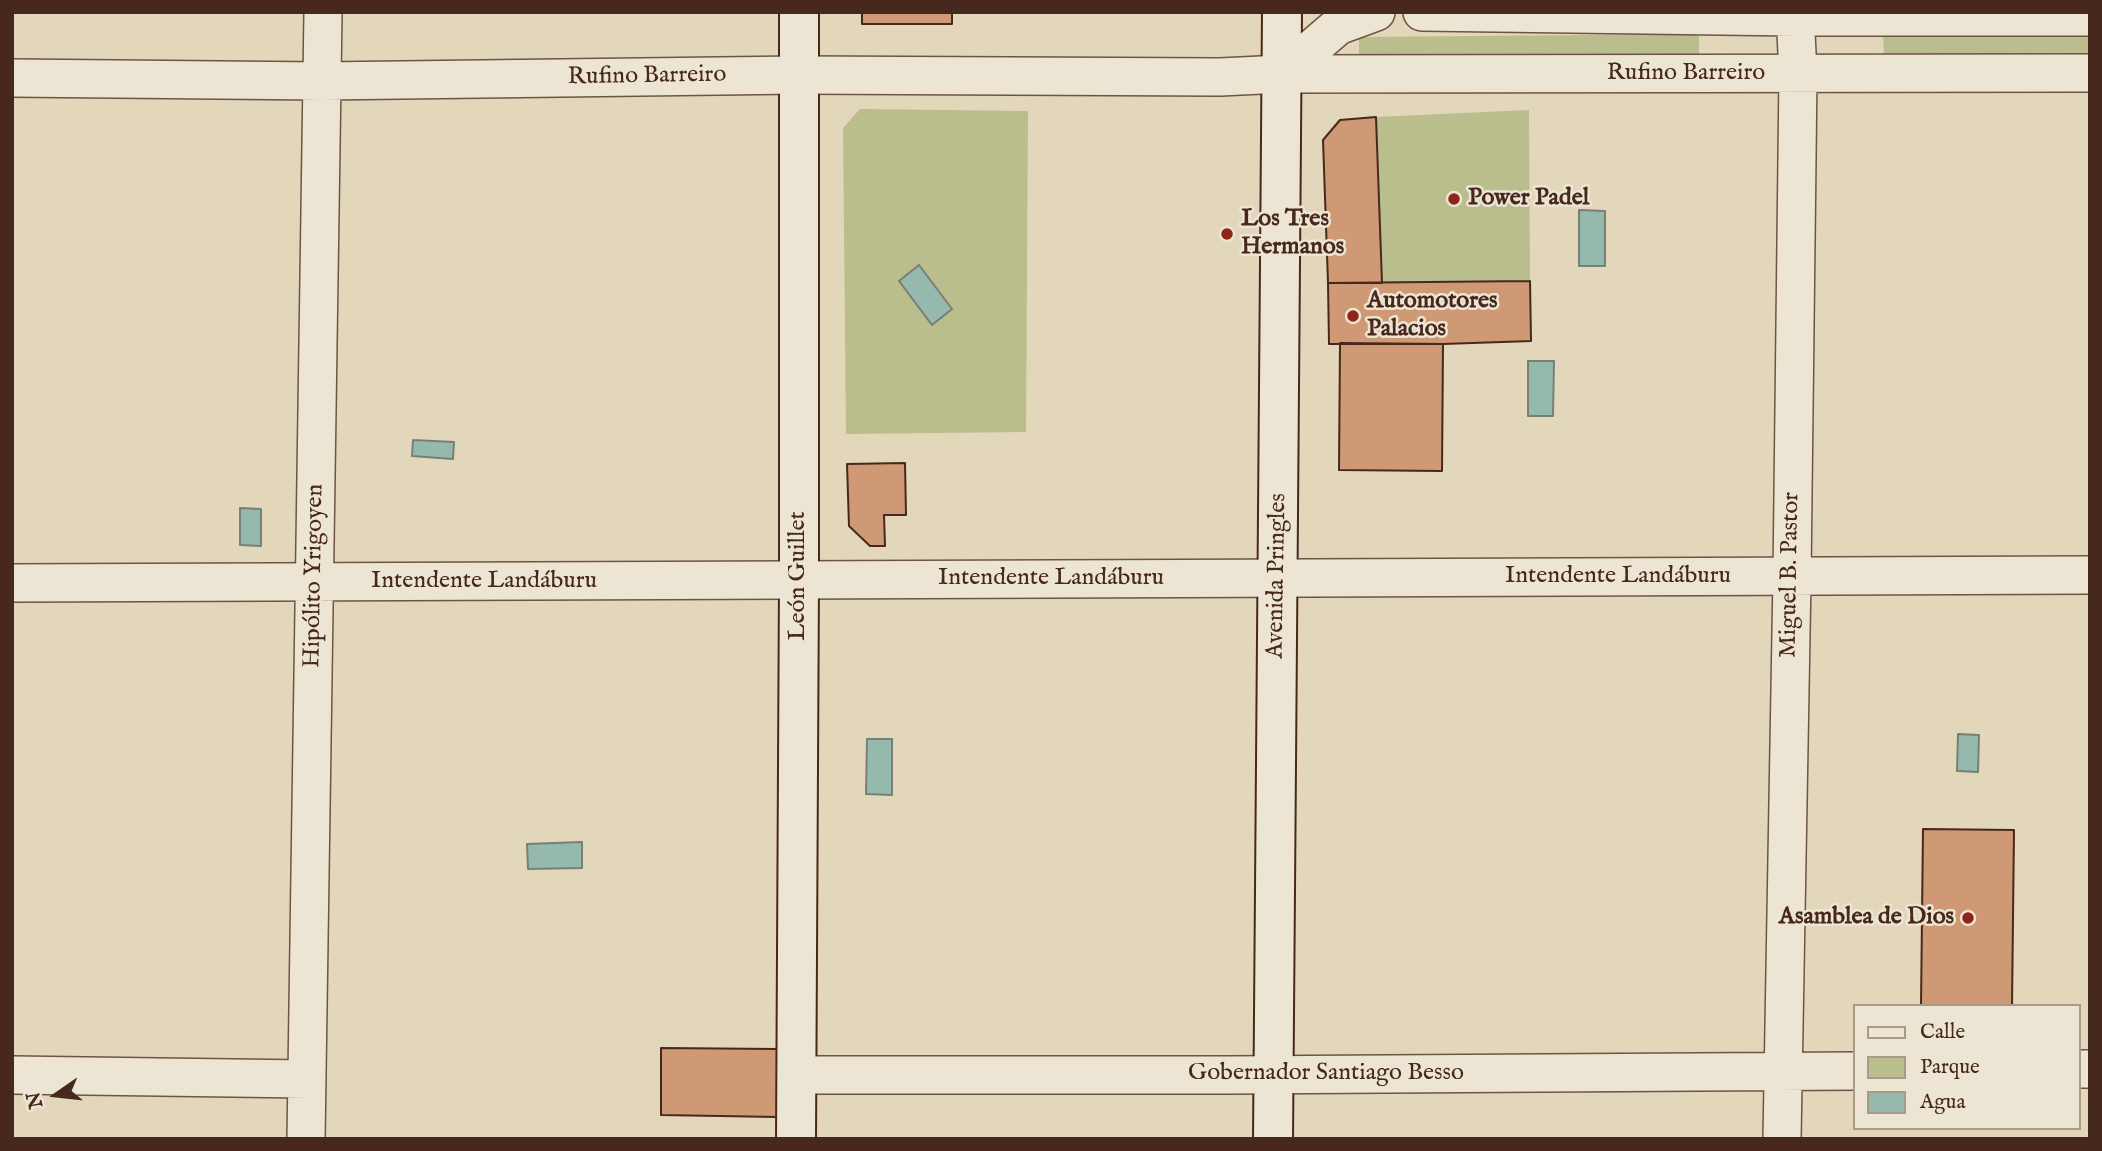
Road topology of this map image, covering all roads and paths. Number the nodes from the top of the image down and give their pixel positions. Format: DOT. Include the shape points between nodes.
graph roads {
  1 [pos="323,12"];
  2 [pos="799,12"];
  3 [pos="1282,12"];
  4 [pos="1376,12"];
  5 [pos="1422,12"];
  6 [pos="1795,15"];
  7 [pos="2090,16"];
  8 [pos="1282,74"];
  9 [pos="1798,74"];
  10 [pos="2090,74"];
  11 [pos="799,75"];
  12 [pos="12,78"];
  13 [pos="322,81"];
  14 [pos="2090,575"];
  15 [pos="1792,577"];
  16 [pos="1279,578"];
  17 [pos="799,580"];
  18 [pos="315,582"];
  19 [pos="12,583"];
  20 [pos="1782,1071"];
  21 [pos="1854,1071"];
  22 [pos="12,1075"];
  23 [pos="797,1075"];
  24 [pos="1273,1075"];
  25 [pos="306,1079"];
  26 [pos="306,1139"];
  27 [pos="796,1139"];
  28 [pos="1273,1139"];
  29 [pos="1782,1139"];
  1 -- 13 [label="street, Hipólito Yrigoyen"];
  2 -- 11 [label="street, León Guillet"];
  3 -- 8 [label="street, Avenida Pringles"];
  4 -- 8 [label="street" via="1338,26"];
  5 -- 6 [label="street"];
  6 -- 7 [label="street"];
  6 -- 9 [label="street, Miguel B. Pastor"];
  8 -- 9 [label="street, Rufino Barreiro"];
  8 -- 11 [label="street, Rufino Barreiro"];
  8 -- 16 [label="street, Avenida Pringles"];
  9 -- 10 [label="street, Rufino Barreiro"];
  9 -- 15 [label="street, Miguel B. Pastor"];
  11 -- 13 [label="street, Rufino Barreiro"];
  11 -- 17 [label="street, León Guillet"];
  12 -- 13 [label="street, Rufino Barreiro"];
  13 -- 18 [label="street, Hipólito Yrigoyen"];
  14 -- 15 [label="street, Intendente Landáburu"];
  15 -- 16 [label="street, Intendente Landáburu"];
  15 -- 20 [label="street, Miguel B. Pastor"];
  16 -- 17 [label="street, Intendente Landáburu"];
  16 -- 24 [label="street, Avenida Pringles"];
  17 -- 18 [label="street, Intendente Landáburu"];
  17 -- 23 [label="street, León Guillet"];
  18 -- 19 [label="street, Intendente Landáburu"];
  18 -- 25 [label="street, Hipólito Yrigoyen"];
  20 -- 21 [label="street, Gobernador Santiago Besso"];
  20 -- 24 [label="street, Gobernador Santiago Besso"];
  20 -- 29 [label="street, Miguel B. Pastor"];
  22 -- 25 [label="street"];
  23 -- 24 [label="street, Gobernador Santiago Besso"];
  23 -- 27 [label="street, León Guillet"];
  24 -- 28 [label="street, Avenida Pringles"];
  25 -- 26 [label="street, Hipólito Yrigoyen"];
}
